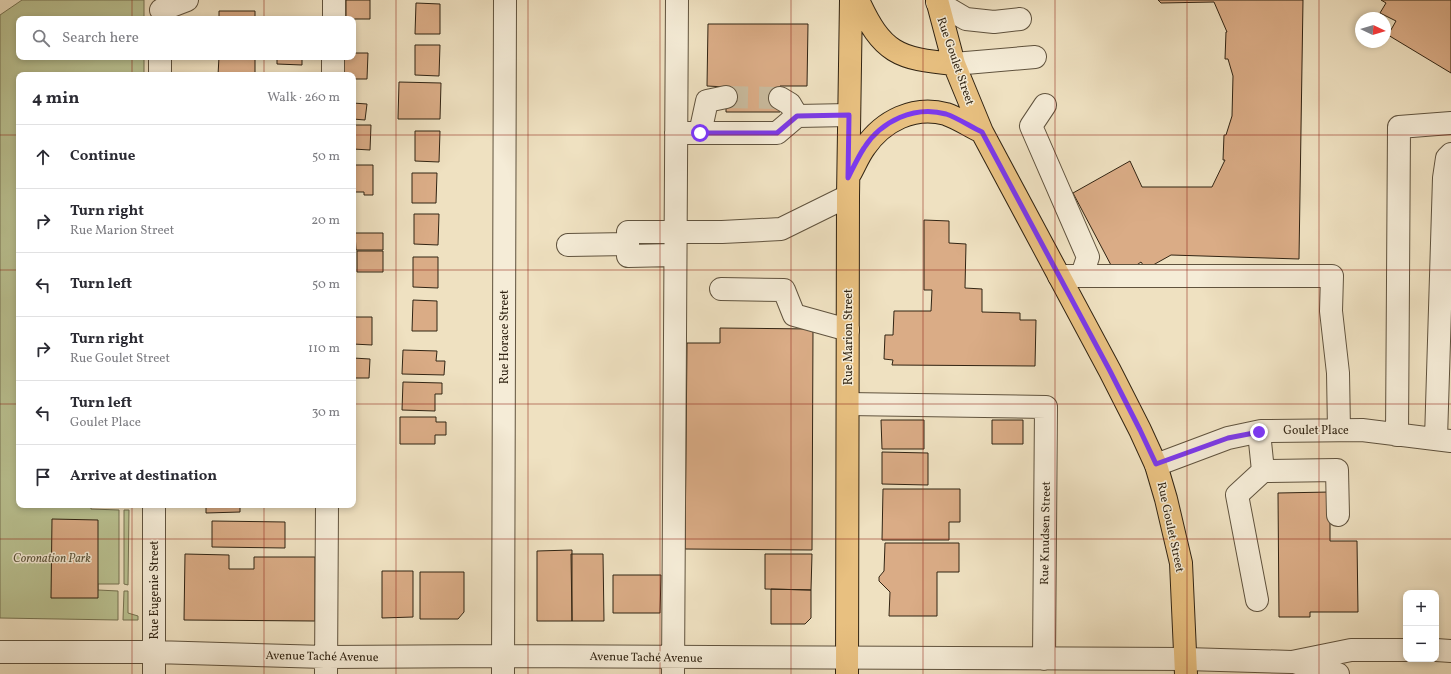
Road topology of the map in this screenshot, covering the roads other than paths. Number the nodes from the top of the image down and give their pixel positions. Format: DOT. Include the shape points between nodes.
graph roads {
  1 [pos="187,0"];
  2 [pos="334,0"];
  3 [pos="505,0"];
  4 [pos="677,0"];
  5 [pos="851,0"];
  6 [pos="858,0"];
  7 [pos="937,1"];
  8 [pos="161,10"];
  9 [pos="334,16"];
  10 [pos="1020,19"];
  11 [pos="1035,57"];
  12 [pos="160,60"];
  13 [pos="333,60"];
  14 [pos="954,64"];
  15 [pos="160,72"];
  16 [pos="333,72"];
  17 [pos="726,97"];
  18 [pos="780,98"];
  19 [pos="1045,105"];
  20 [pos="849,115"];
  21 [pos="797,116"];
  22 [pos="1451,123"];
  23 [pos="982,132"];
  24 [pos="676,133"];
  25 [pos="700,133"];
  26 [pos="1451,154"];
  27 [pos="848,187"];
  28 [pos="676,230"];
  29 [pos="628,244"];
  30 [pos="568,245"];
  31 [pos="675,255"];
  32 [pos="1446,259"];
  33 [pos="1082,275"];
  34 [pos="1059,276"];
  35 [pos="721,289"];
  36 [pos="848,330"];
  37 [pos="1447,394"];
  38 [pos="848,404"];
  39 [pos="1339,430"];
  40 [pos="1259,432"];
  41 [pos="1397,435"];
  42 [pos="1444,440"];
  43 [pos="1156,464"];
  44 [pos="1263,471"];
  45 [pos="154,508"];
  46 [pos="327,508"];
  47 [pos="1338,515"];
  48 [pos="1257,600"];
  49 [pos="1403,650"];
  50 [pos="1439,650"];
  51 [pos="1451,651"];
  52 [pos="0,652"];
  53 [pos="154,652"];
  54 [pos="1044,659"];
  55 [pos="1292,662"];
  56 [pos="325,665"];
  57 [pos="503,665"];
  58 [pos="673,666"];
  59 [pos="847,666"];
  60 [pos="1016,667"];
  61 [pos="1186,667"];
  62 [pos="154,674"];
  63 [pos="1338,674"];
  1 -- 8 [label="street"];
  2 -- 9 [label="street"];
  3 -- 57 [label="street, Rue Horace Street"];
  4 -- 24 [label="street"];
  5 -- 20 [label="main road, Rue Marion Street"];
  6 -- 14 [label="main road" via="879,39 892,49 903,56 918,60"];
  7 -- 10 [label="street" via="966,19 994,22"];
  7 -- 14 [label="main road, Rue Goulet Street"];
  11 -- 14 [label="street"];
  12 -- 15 [label="street"];
  13 -- 16 [label="street"];
  14 -- 23 [label="main road, Rue Goulet Street"];
  17 -- 25 [label="street" via="708,101"];
  18 -- 21 [label="street" via="790,104"];
  19 -- 33 [label="street" via="1030,126 1088,257"];
  20 -- 21 [label="street"];
  20 -- 27 [label="main road, Rue Marion Street"];
  21 -- 25 [label="street" via="777,133"];
  22 -- 41 [label="street" via="1399,128"];
  23 -- 27 [label="main road" via="947,115 933,112 906,114 891,122 864,147"];
  23 -- 34 [label="main road, Rue Goulet Street"];
  24 -- 25 [label="street"];
  24 -- 28 [label="street"];
  26 -- 32 [label="street" via="1447,158 1444,178"];
  27 -- 28 [label="street" via="781,230"];
  27 -- 36 [label="main road, Rue Marion Street"];
  28 -- 29 [label="street"];
  28 -- 31 [label="street"];
  29 -- 30 [label="street"];
  29 -- 31 [label="street"];
  31 -- 58 [label="street"];
  32 -- 37 [label="street"];
  33 -- 34 [label="street"];
  33 -- 39 [label="street" via="1332,276 1331,311 1338,373"];
  34 -- 43 [label="main road, Rue Goulet Street"];
  35 -- 36 [label="street" via="784,290 794,315"];
  36 -- 38 [label="main road, Rue Marion Street"];
  37 -- 42 [label="street"];
  38 -- 54 [label="street, Rue Knudsen Street" via="1046,407"];
  38 -- 59 [label="main road, Rue Marion Street"];
  39 -- 40 [label="street, Goulet Place"];
  39 -- 41 [label="street, Goulet Place"];
  40 -- 43 [label="street, Goulet Place" via="1228,438"];
  40 -- 44 [label="street"];
  41 -- 42 [label="street, Goulet Place"];
  43 -- 61 [label="main road, Rue Goulet Street" via="1181,563"];
  44 -- 47 [label="street" via="1337,470"];
  44 -- 48 [label="street" via="1237,495"];
  45 -- 53 [label="street, Rue Eugenie Street"];
  46 -- 56 [label="street"];
  49 -- 55 [label="street, Avenue Taché Avenue" via="1351,650"];
  50 -- 51 [label="street"];
  52 -- 53 [label="street, Avenue Taché Avenue"];
  53 -- 56 [label="street, Avenue Taché Avenue"];
  53 -- 62 [label="street, Rue Eugenie Street"];
  54 -- 60 [label="street, Avenue Taché Avenue"];
  54 -- 61 [label="street, Avenue Taché Avenue"];
  55 -- 61 [label="street, Avenue Taché Avenue"];
  55 -- 63 [label="street, Avenue Taché Avenue"];
  56 -- 57 [label="street, Avenue Taché Avenue"];
  57 -- 58 [label="street, Avenue Taché Avenue"];
  58 -- 59 [label="street, Avenue Taché Avenue"];
  59 -- 60 [label="street, Avenue Taché Avenue"];
}
